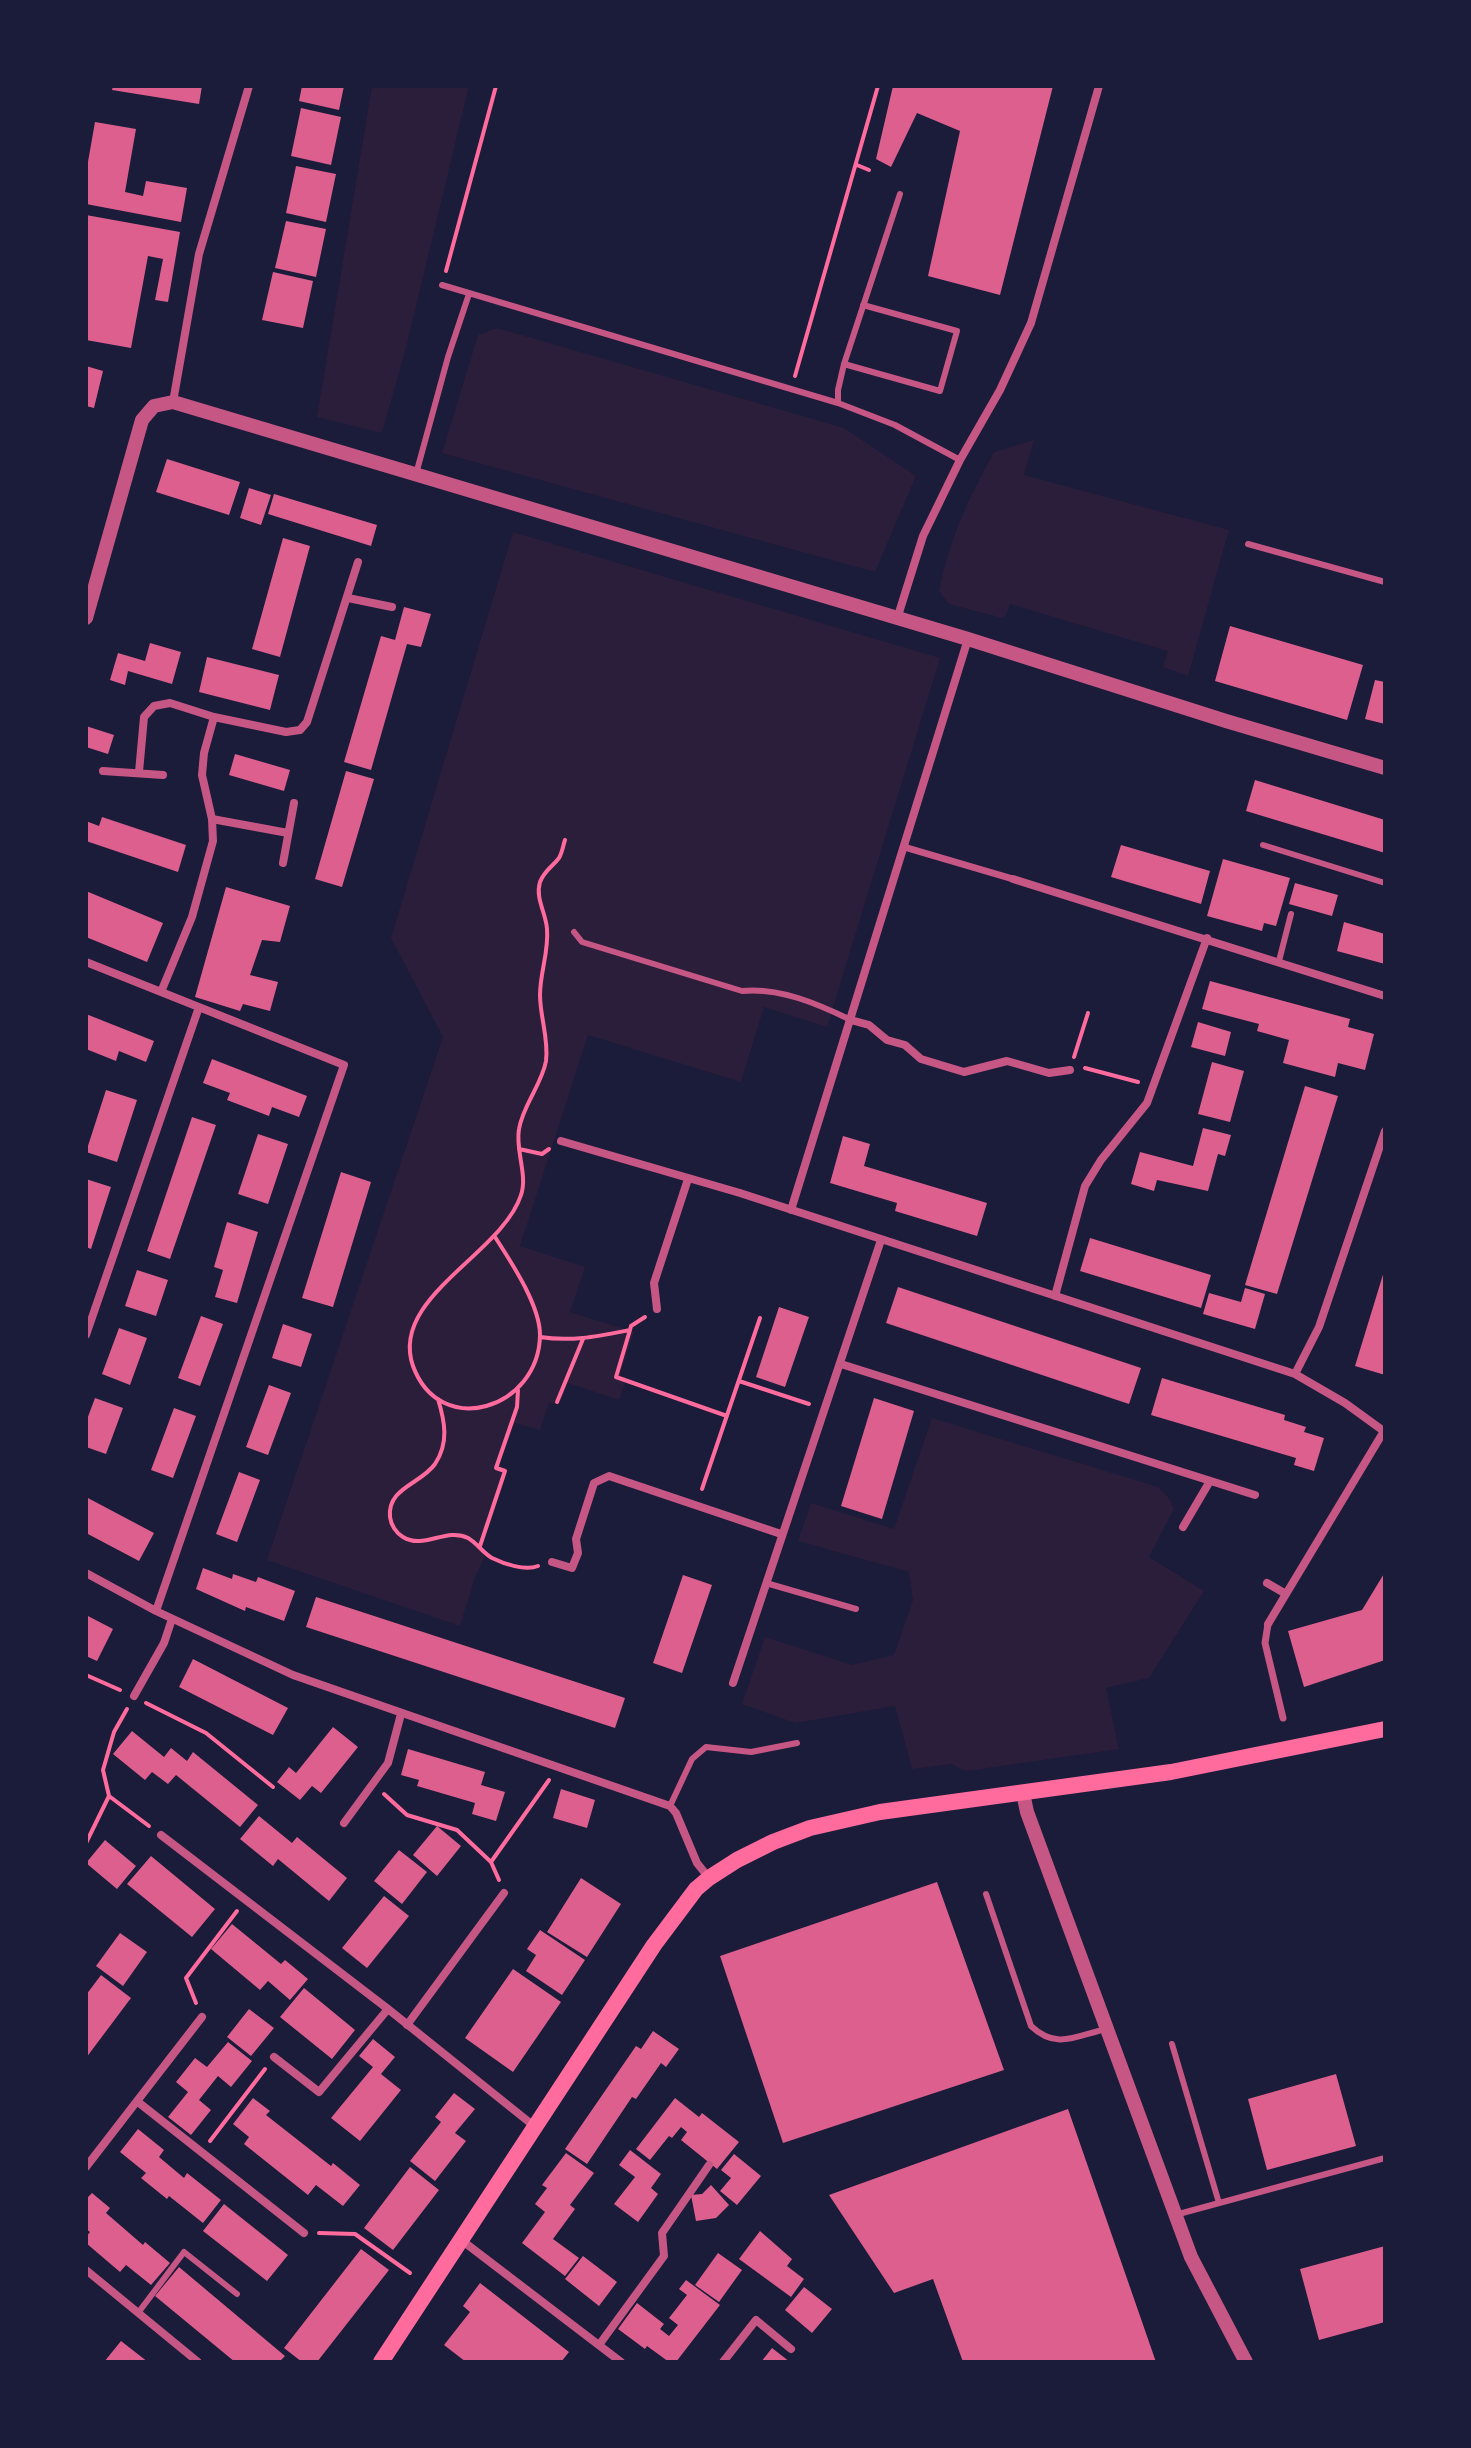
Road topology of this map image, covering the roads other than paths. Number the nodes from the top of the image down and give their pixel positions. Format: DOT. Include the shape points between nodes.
graph roads {
  1 [pos="249,86"];
  2 [pos="1099,86"];
  3 [pos="900,194"];
  4 [pos="442,285"];
  5 [pos="469,294"];
  6 [pos="863,305"];
  7 [pos="844,364"];
  8 [pos="173,402"];
  9 [pos="838,403"];
  10 [pos="960,460"];
  11 [pos="416,474"];
  12 [pos="1248,544"];
  13 [pos="358,562"];
  14 [pos="1385,582"];
  15 [pos="348,598"];
  16 [pos="392,607"];
  17 [pos="86,618"];
  18 [pos="897,619"];
  19 [pos="968,639"];
  20 [pos="214,717"];
  21 [pos="1385,768"];
  22 [pos="103,771"];
  23 [pos="139,772"];
  24 [pos="163,775"];
  25 [pos="294,803"];
  26 [pos="212,819"];
  27 [pos="288,833"];
  28 [pos="1263,845"];
  29 [pos="904,847"];
  30 [pos="283,863"];
  31 [pos="1013,879"];
  32 [pos="1385,883"];
  33 [pos="1291,914"];
  34 [pos="574,932"];
  35 [pos="1207,938"];
  36 [pos="1279,961"];
  37 [pos="86,962"];
  38 [pos="161,992"];
  39 [pos="1385,996"];
  40 [pos="199,1007"];
  41 [pos="851,1020"];
  42 [pos="1070,1070"];
  43 [pos="1385,1131"];
  44 [pos="561,1141"];
  45 [pos="1383,1147"];
  46 [pos="688,1179"];
  47 [pos="791,1210"];
  48 [pos="881,1240"];
  49 [pos="1055,1296"];
  50 [pos="657,1309"];
  51 [pos="86,1335"];
  52 [pos="841,1364"];
  53 [pos="1295,1374"];
  54 [pos="1384,1432"];
  55 [pos="1210,1481"];
  56 [pos="1255,1495"];
  57 [pos="1183,1527"];
  58 [pos="781,1534"];
  59 [pos="552,1562"];
  60 [pos="86,1573"];
  61 [pos="766,1583"];
  62 [pos="1267,1583"];
  63 [pos="1286,1594"];
  64 [pos="856,1609"];
  65 [pos="156,1611"];
  66 [pos="172,1619"];
  67 [pos="1268,1624"];
  68 [pos="733,1683"];
  69 [pos="134,1696"];
  70 [pos="401,1714"];
  71 [pos="1283,1718"];
  72 [pos="1385,1729"];
  73 [pos="797,1743"];
  74 [pos="1023,1793"];
  75 [pos="670,1806"];
  76 [pos="344,1823"];
  77 [pos="161,1835"];
  78 [pos="709,1878"];
  79 [pos="504,1893"];
  80 [pos="986,1894"];
  81 [pos="388,2009"];
  82 [pos="202,2017"];
  83 [pos="407,2025"];
  84 [pos="1106,2029"];
  85 [pos="1172,2044"];
  86 [pos="274,2057"];
  87 [pos="138,2102"];
  88 [pos="534,2126"];
  89 [pos="1385,2158"];
  90 [pos="709,2165"];
  91 [pos="86,2167"];
  92 [pos="1219,2203"];
  93 [pos="1175,2215"];
  94 [pos="304,2233"];
  95 [pos="460,2239"];
  96 [pos="86,2270"];
  97 [pos="237,2294"];
  98 [pos="138,2313"];
  99 [pos="599,2345"];
  100 [pos="791,2349"];
  101 [pos="198,2362"];
  102 [pos="381,2362"];
  103 [pos="621,2362"];
  104 [pos="723,2362"];
  105 [pos="1246,2362"];
  1 -- 8 [label="street" via="199,254"];
  2 -- 10 [label="street" via="1031,323"];
  3 -- 6 [label="lane"];
  4 -- 5 [label="lane"];
  5 -- 9 [label="lane"];
  5 -- 11 [label="lane"];
  6 -- 7 [label="lane"];
  6 -- 7 [label="lane" via="957,331 940,391"];
  7 -- 9 [label="lane"];
  8 -- 11 [label="street"];
  8 -- 17 [label="street" via="154,406 142,420"];
  9 -- 10 [label="lane" via="895,425"];
  10 -- 18 [label="street" via="923,536"];
  11 -- 18 [label="street"];
  12 -- 14 [label="lane"];
  13 -- 15 [label="street"];
  15 -- 16 [label="street"];
  15 -- 20 [label="street" via="300,730 286,732"];
  18 -- 19 [label="street"];
  19 -- 21 [label="street"];
  19 -- 29 [label="street"];
  20 -- 23 [label="street" via="170,703 154,706 144,717"];
  20 -- 26 [label="street" via="202,775"];
  22 -- 23 [label="street"];
  23 -- 24 [label="street"];
  25 -- 27 [label="street"];
  26 -- 27 [label="street"];
  26 -- 38 [label="street" via="213,841 192,917"];
  27 -- 30 [label="street"];
  28 -- 32 [label="lane"];
  29 -- 31 [label="street"];
  29 -- 41 [label="street"];
  31 -- 35 [label="street"];
  33 -- 36 [label="lane"];
  34 -- 41 [label="lane" via="582,942 742,991 763,989"];
  35 -- 36 [label="street"];
  35 -- 49 [label="street" via="1147,1103 1085,1186"];
  36 -- 39 [label="street"];
  37 -- 38 [label="street"];
  38 -- 40 [label="street"];
  40 -- 51 [label="street"];
  40 -- 65 [label="street" via="344,1065"];
  41 -- 42 [label="street" via="905,1045 921,1059 964,1072 1007,1061 1049,1073"];
  41 -- 47 [label="street"];
  43 -- 45 [label="street"];
  44 -- 46 [label="street"];
  45 -- 53 [label="street" via="1319,1327"];
  46 -- 47 [label="street"];
  46 -- 50 [label="street" via="654,1283"];
  47 -- 48 [label="street"];
  48 -- 49 [label="street"];
  48 -- 52 [label="street"];
  49 -- 53 [label="street"];
  52 -- 55 [label="street"];
  52 -- 58 [label="street"];
  53 -- 54 [label="street"];
  54 -- 63 [label="street"];
  55 -- 56 [label="street"];
  55 -- 57 [label="street"];
  58 -- 59 [label="street" via="609,1476 594,1483 572,1568"];
  58 -- 61 [label="street"];
  60 -- 65 [label="street"];
  61 -- 64 [label="lane"];
  61 -- 68 [label="street"];
  62 -- 63 [label="street"];
  63 -- 67 [label="street"];
  65 -- 66 [label="street"];
  66 -- 69 [label="street"];
  66 -- 70 [label="street" via="293,1675"];
  67 -- 71 [label="street" via="1265,1643"];
  70 -- 75 [label="street"];
  70 -- 76 [label="street" via="388,1763"];
  72 -- 74 [label="main road" via="1171,1772"];
  73 -- 75 [label="lane" via="751,1752 706,1747 692,1759"];
  74 -- 78 [label="main road" via="880,1812 810,1828"];
  74 -- 84 [label="street"];
  75 -- 78 [label="street"];
  77 -- 81 [label="street"];
  78 -- 88 [label="main road" via="654,1945"];
  79 -- 83 [label="street"];
  80 -- 84 [label="lane" via="1031,2026 1043,2038 1056,2041"];
  81 -- 83 [label="street"];
  81 -- 86 [label="street" via="319,2092"];
  82 -- 87 [label="street"];
  83 -- 88 [label="street"];
  84 -- 93 [label="street"];
  85 -- 92 [label="lane"];
  87 -- 91 [label="street"];
  87 -- 94 [label="street"];
  88 -- 95 [label="main road"];
  89 -- 92 [label="lane"];
  90 -- 99 [label="street" via="662,2233 664,2256"];
  92 -- 93 [label="lane"];
  93 -- 105 [label="street"];
  95 -- 99 [label="street"];
  95 -- 102 [label="main road"];
  96 -- 98 [label="street"];
  97 -- 98 [label="lane" via="184,2252"];
  98 -- 101 [label="street"];
  99 -- 103 [label="street"];
  100 -- 104 [label="street" via="756,2320"];
}
